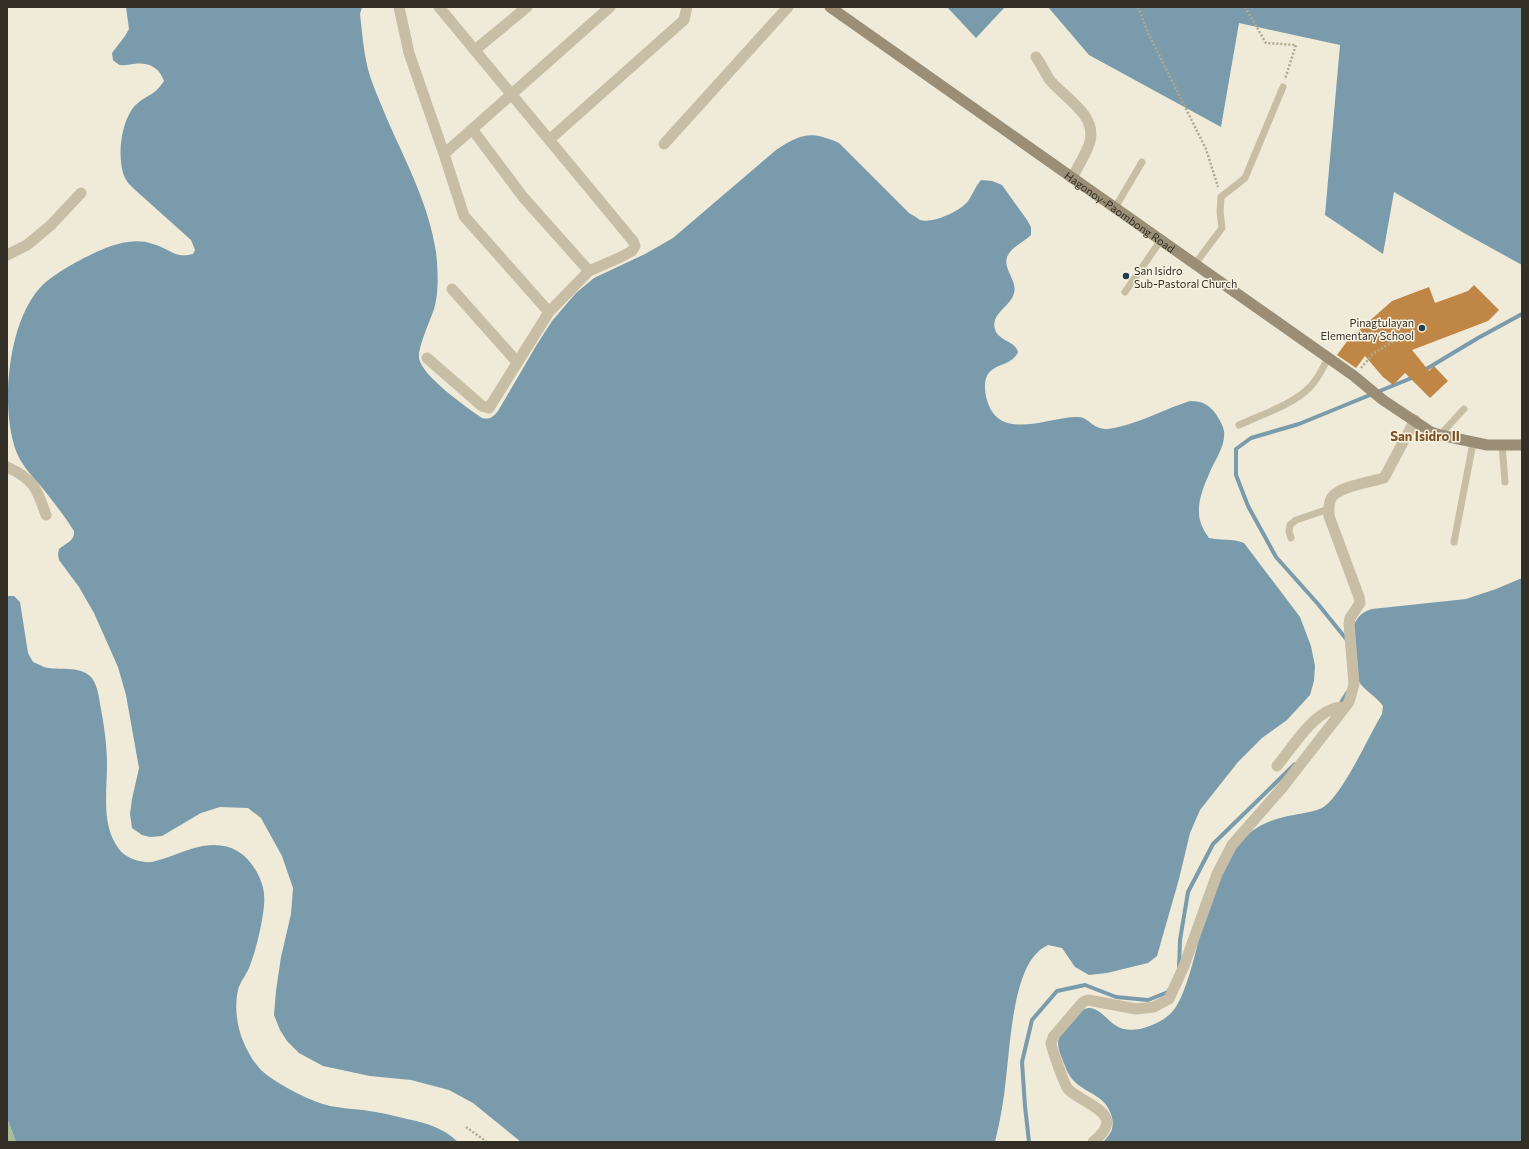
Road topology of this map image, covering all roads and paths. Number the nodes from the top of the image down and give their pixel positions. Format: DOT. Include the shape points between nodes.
graph roads {
  1 [pos="399,7"];
  2 [pos="439,7"];
  3 [pos="610,7"];
  4 [pos="687,7"];
  5 [pos="788,7"];
  6 [pos="830,7"];
  7 [pos="1138,7"];
  8 [pos="1245,7"];
  9 [pos="520,9"];
  10 [pos="475,50"];
  11 [pos="1036,58"];
  12 [pos="1283,87"];
  13 [pos="512,94"];
  14 [pos="472,129"];
  15 [pos="549,140"];
  16 [pos="664,144"];
  17 [pos="444,154"];
  18 [pos="1142,162"];
  19 [pos="1072,178"];
  20 [pos="82,193"];
  21 [pos="1221,196"];
  22 [pos="1115,208"];
  23 [pos="1161,240"];
  24 [pos="7,255"];
  25 [pos="1195,264"];
  26 [pos="589,271"];
  27 [pos="452,289"];
  28 [pos="1125,292"];
  29 [pos="549,312"];
  30 [pos="1406,333"];
  31 [pos="427,358"];
  32 [pos="1328,358"];
  33 [pos="516,362"];
  34 [pos="1358,379"];
  35 [pos="1464,409"];
  36 [pos="1415,420"];
  37 [pos="1239,425"];
  38 [pos="1440,436"];
  39 [pos="1473,443"];
  40 [pos="1502,445"];
  41 [pos="1522,445"];
  42 [pos="7,467"];
  43 [pos="1505,482"];
  44 [pos="1329,509"];
  45 [pos="46,515"];
  46 [pos="1291,538"];
  47 [pos="1454,542"];
  48 [pos="1340,708"];
  49 [pos="1277,766"];
  50 [pos="466,1127"];
  51 [pos="487,1142"];
  52 [pos="1093,1142"];
  1 -- 17 [label="street" via="409,53"];
  2 -- 10 [label="street"];
  3 -- 13 [label="street"];
  4 -- 15 [label="street" via="684,20"];
  5 -- 16 [label="street"];
  6 -- 19 [label="main road, Hagonoy-Paombong Road"];
  7 -- 21 [label="path" via="1206,149"];
  8 -- 12 [label="path" via="1266,43 1296,45"];
  9 -- 10 [label="street"];
  10 -- 13 [label="street"];
  11 -- 19 [label="street" via="1050,80 1076,105 1088,122 1090,142"];
  12 -- 21 [label="lane" via="1244,178"];
  13 -- 14 [label="street"];
  13 -- 15 [label="street"];
  14 -- 17 [label="street"];
  14 -- 26 [label="street" via="523,197"];
  15 -- 26 [label="street" via="635,246 621,258"];
  17 -- 29 [label="street" via="464,216"];
  18 -- 22 [label="lane"];
  19 -- 22 [label="main road, Hagonoy-Paombong Road"];
  20 -- 24 [label="street" via="27,245"];
  21 -- 25 [label="lane" via="1222,228"];
  22 -- 23 [label="main road, Hagonoy-Paombong Road"];
  23 -- 25 [label="main road, Hagonoy-Paombong Road"];
  23 -- 28 [label="lane"];
  25 -- 32 [label="main road, Hagonoy-Paombong Road"];
  26 -- 29 [label="street"];
  27 -- 33 [label="street"];
  29 -- 33 [label="street"];
  30 -- 34 [label="path" via="1373,354"];
  31 -- 33 [label="street" via="482,406 489,408"];
  32 -- 34 [label="main road, Hagonoy-Paombong Road"];
  32 -- 37 [label="lane" via="1310,387 1290,402"];
  34 -- 36 [label="main road, Hagonoy-Paombong Road" via="1383,400"];
  35 -- 38 [label="lane"];
  36 -- 38 [label="main road, Hagonoy-Paombong Road"];
  36 -- 44 [label="street" via="1384,478 1344,489 1332,497"];
  38 -- 39 [label="main road, Hagonoy-Paombong Road"];
  39 -- 40 [label="main road, Hagonoy-Paombong Road"];
  39 -- 47 [label="lane"];
  40 -- 41 [label="main road, Hagonoy-Paombong Road"];
  40 -- 43 [label="lane"];
  42 -- 45 [label="street" via="26,477 38,491"];
  44 -- 46 [label="lane" via="1296,520 1290,525"];
  44 -- 48 [label="street" via="1329,516 1360,603 1348,624 1354,684 1349,702"];
  48 -- 49 [label="street" via="1323,713 1312,722"];
  48 -- 52 [label="street" via="1282,788 1232,845 1217,874 1184,966 1169,999 1154,1006 1136,1009 1088,1000 1083,1002 1053,1037 1053,1051 1068,1089 1103,1112 1107,1123 1104,1133"];
  50 -- 51 [label="path"];
}
